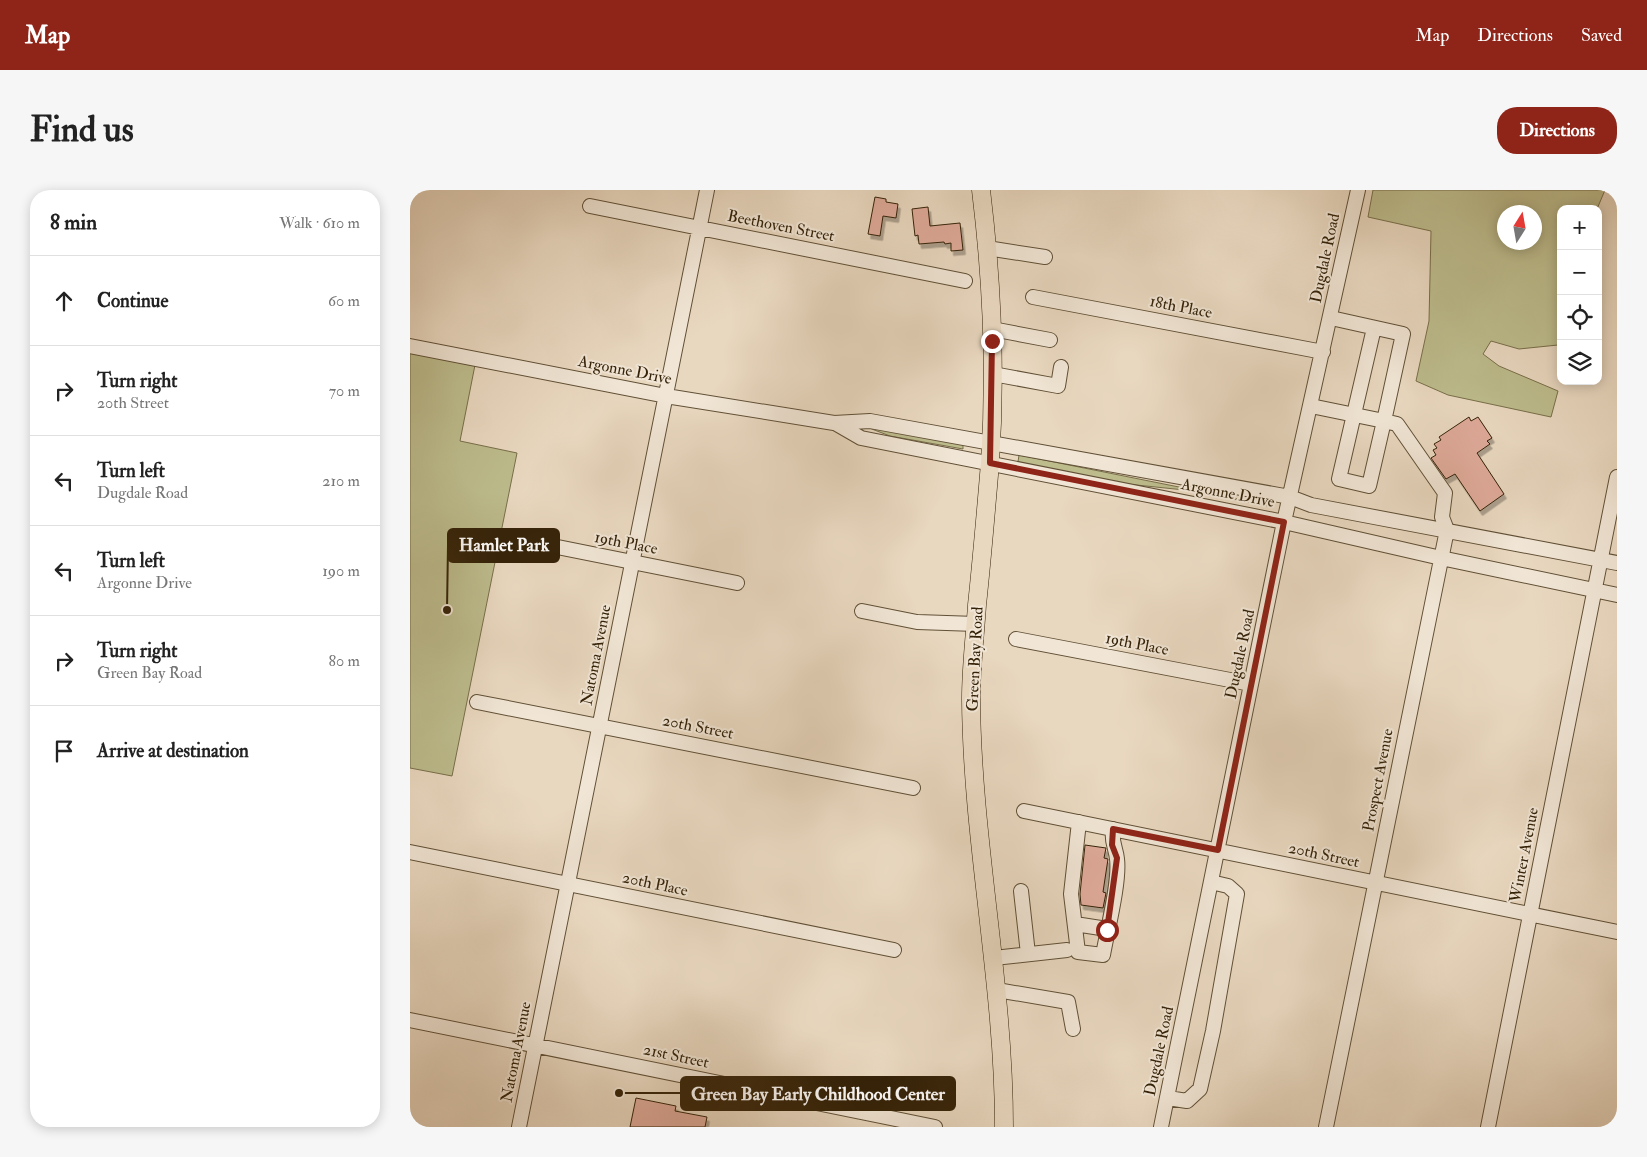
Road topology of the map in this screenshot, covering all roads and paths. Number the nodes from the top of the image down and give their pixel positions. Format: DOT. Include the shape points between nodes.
graph roads {
  1 [pos="707,190"];
  2 [pos="981,190"];
  3 [pos="1356,190"];
  4 [pos="590,206"];
  5 [pos="700,228"];
  6 [pos="987,248"];
  7 [pos="1045,257"];
  8 [pos="965,281"];
  9 [pos="1033,297"];
  10 [pos="1330,318"];
  11 [pos="1374,328"];
  12 [pos="992,329"];
  13 [pos="1050,340"];
  14 [pos="410,346"];
  15 [pos="1323,352"];
  16 [pos="1060,367"];
  17 [pos="993,374"];
  18 [pos="666,396"];
  19 [pos="1311,406"];
  20 [pos="1354,415"];
  21 [pos="1384,421"];
  22 [pos="834,423"];
  23 [pos="991,442"];
  24 [pos="990,463"];
  25 [pos="1617,477"];
  26 [pos="1290,497"];
  27 [pos="1284,522"];
  28 [pos="1447,530"];
  29 [pos="508,537"];
  30 [pos="1441,558"];
  31 [pos="1600,560"];
  32 [pos="632,562"];
  33 [pos="1617,563"];
  34 [pos="737,583"];
  35 [pos="1594,590"];
  36 [pos="1617,595"];
  37 [pos="862,611"];
  38 [pos="976,624"];
  39 [pos="1016,639"];
  40 [pos="1251,684"];
  41 [pos="476,702"];
  42 [pos="600,726"];
  43 [pos="913,788"];
  44 [pos="1024,811"];
  45 [pos="1080,822"];
  46 [pos="1113,829"];
  47 [pos="1218,850"];
  48 [pos="410,852"];
  49 [pos="1211,882"];
  50 [pos="1376,883"];
  51 [pos="568,884"];
  52 [pos="1021,891"];
  53 [pos="1530,915"];
  54 [pos="1075,924"];
  55 [pos="1107,930"];
  56 [pos="1617,932"];
  57 [pos="894,950"];
  58 [pos="1067,950"];
  59 [pos="1028,954"];
  60 [pos="994,958"];
  61 [pos="997,990"];
  62 [pos="410,1020"];
  63 [pos="1073,1029"];
  64 [pos="536,1045"];
  65 [pos="1168,1098"];
  66 [pos="519,1127"];
  67 [pos="934,1127"];
  68 [pos="1004,1127"];
  69 [pos="1161,1127"];
  70 [pos="1326,1127"];
  71 [pos="1488,1127"];
  1 -- 5 [label="street, Natoma Avenue"];
  2 -- 6 [label="main road, Green Bay Road"];
  3 -- 10 [label="street, Dugdale Road"];
  4 -- 5 [label="street, Beethoven Street"];
  5 -- 8 [label="street, Beethoven Street"];
  5 -- 18 [label="street, Natoma Avenue"];
  6 -- 7 [label="street"];
  6 -- 12 [label="main road, Green Bay Road"];
  9 -- 15 [label="street, 18th Place"];
  10 -- 11 [label="street"];
  10 -- 15 [label="street, Dugdale Road"];
  11 -- 20 [label="street"];
  11 -- 21 [label="street" via="1403,334"];
  12 -- 13 [label="street"];
  12 -- 17 [label="main road, Green Bay Road"];
  14 -- 18 [label="street, Argonne Drive"];
  15 -- 19 [label="street, Dugdale Road"];
  16 -- 17 [label="street" via="1058,386"];
  17 -- 23 [label="main road, Green Bay Road"];
  18 -- 22 [label="street, Argonne Drive"];
  18 -- 32 [label="street, Natoma Avenue"];
  19 -- 20 [label="street"];
  19 -- 26 [label="street, Dugdale Road"];
  20 -- 21 [label="street"];
  20 -- 21 [label="street" via="1340,479 1369,486"];
  21 -- 28 [label="street, Prospect Avenue" via="1397,424 1446,493 1442,517"];
  22 -- 23 [label="street, Argonne Drive" via="870,421"];
  22 -- 24 [label="street, Argonne Drive" via="861,438"];
  23 -- 24 [label="main road, Green Bay Road"];
  23 -- 26 [label="street, Argonne Drive"];
  24 -- 27 [label="street, Argonne Drive"];
  24 -- 38 [label="main road, Green Bay Road"];
  25 -- 31 [label="street, Winter Avenue"];
  26 -- 27 [label="street, Dugdale Road"];
  26 -- 28 [label="street, Argonne Drive" via="1311,505"];
  27 -- 30 [label="street, Argonne Drive"];
  27 -- 40 [label="street, Dugdale Road"];
  28 -- 30 [label="street, Prospect Avenue"];
  28 -- 31 [label="street, Argonne Drive"];
  29 -- 32 [label="street, 19th Place"];
  30 -- 35 [label="street, Argonne Drive"];
  30 -- 50 [label="street, Prospect Avenue"];
  31 -- 33 [label="street, Argonne Drive"];
  31 -- 35 [label="street, Winter Avenue"];
  32 -- 34 [label="street, 19th Place"];
  32 -- 42 [label="street, Natoma Avenue"];
  35 -- 36 [label="street, Argonne Drive"];
  35 -- 53 [label="street, Winter Avenue"];
  37 -- 38 [label="street" via="917,622"];
  38 -- 60 [label="main road, Green Bay Road" via="971,727"];
  39 -- 40 [label="street, 19th Place"];
  40 -- 47 [label="street, Dugdale Road"];
  41 -- 42 [label="street, 20th Street"];
  42 -- 43 [label="street, 20th Street"];
  42 -- 51 [label="street, Natoma Avenue"];
  44 -- 45 [label="street, 20th Street"];
  45 -- 46 [label="street, 20th Street"];
  45 -- 54 [label="street" via="1071,894"];
  46 -- 47 [label="street, 20th Street"];
  46 -- 55 [label="street" via="1112,845 1117,858"];
  47 -- 49 [label="street, Dugdale Road"];
  47 -- 50 [label="street, 20th Street"];
  48 -- 51 [label="street, 20th Place"];
  49 -- 65 [label="street, Dugdale Road"];
  49 -- 65 [label="street" via="1228,886 1237,894 1213,1031 1200,1088 1188,1101"];
  50 -- 53 [label="street, 20th Street"];
  50 -- 70 [label="street, Prospect Avenue"];
  51 -- 57 [label="street, 20th Place"];
  51 -- 64 [label="street, Natoma Avenue"];
  52 -- 59 [label="street"];
  53 -- 56 [label="street, 20th Street"];
  53 -- 71 [label="street, Winter Avenue"];
  54 -- 55 [label="street"];
  54 -- 55 [label="street" via="1078,952 1103,955"];
  58 -- 59 [label="street"];
  59 -- 60 [label="street"];
  60 -- 61 [label="main road, Green Bay Road"];
  61 -- 63 [label="street" via="1068,1002"];
  61 -- 68 [label="main road, Green Bay Road" via="1003,1058"];
  62 -- 64 [label="street, 21st Street"];
  64 -- 66 [label="street, Natoma Avenue"];
  64 -- 67 [label="street, 21st Street"];
  65 -- 69 [label="street, Dugdale Road"];
}
